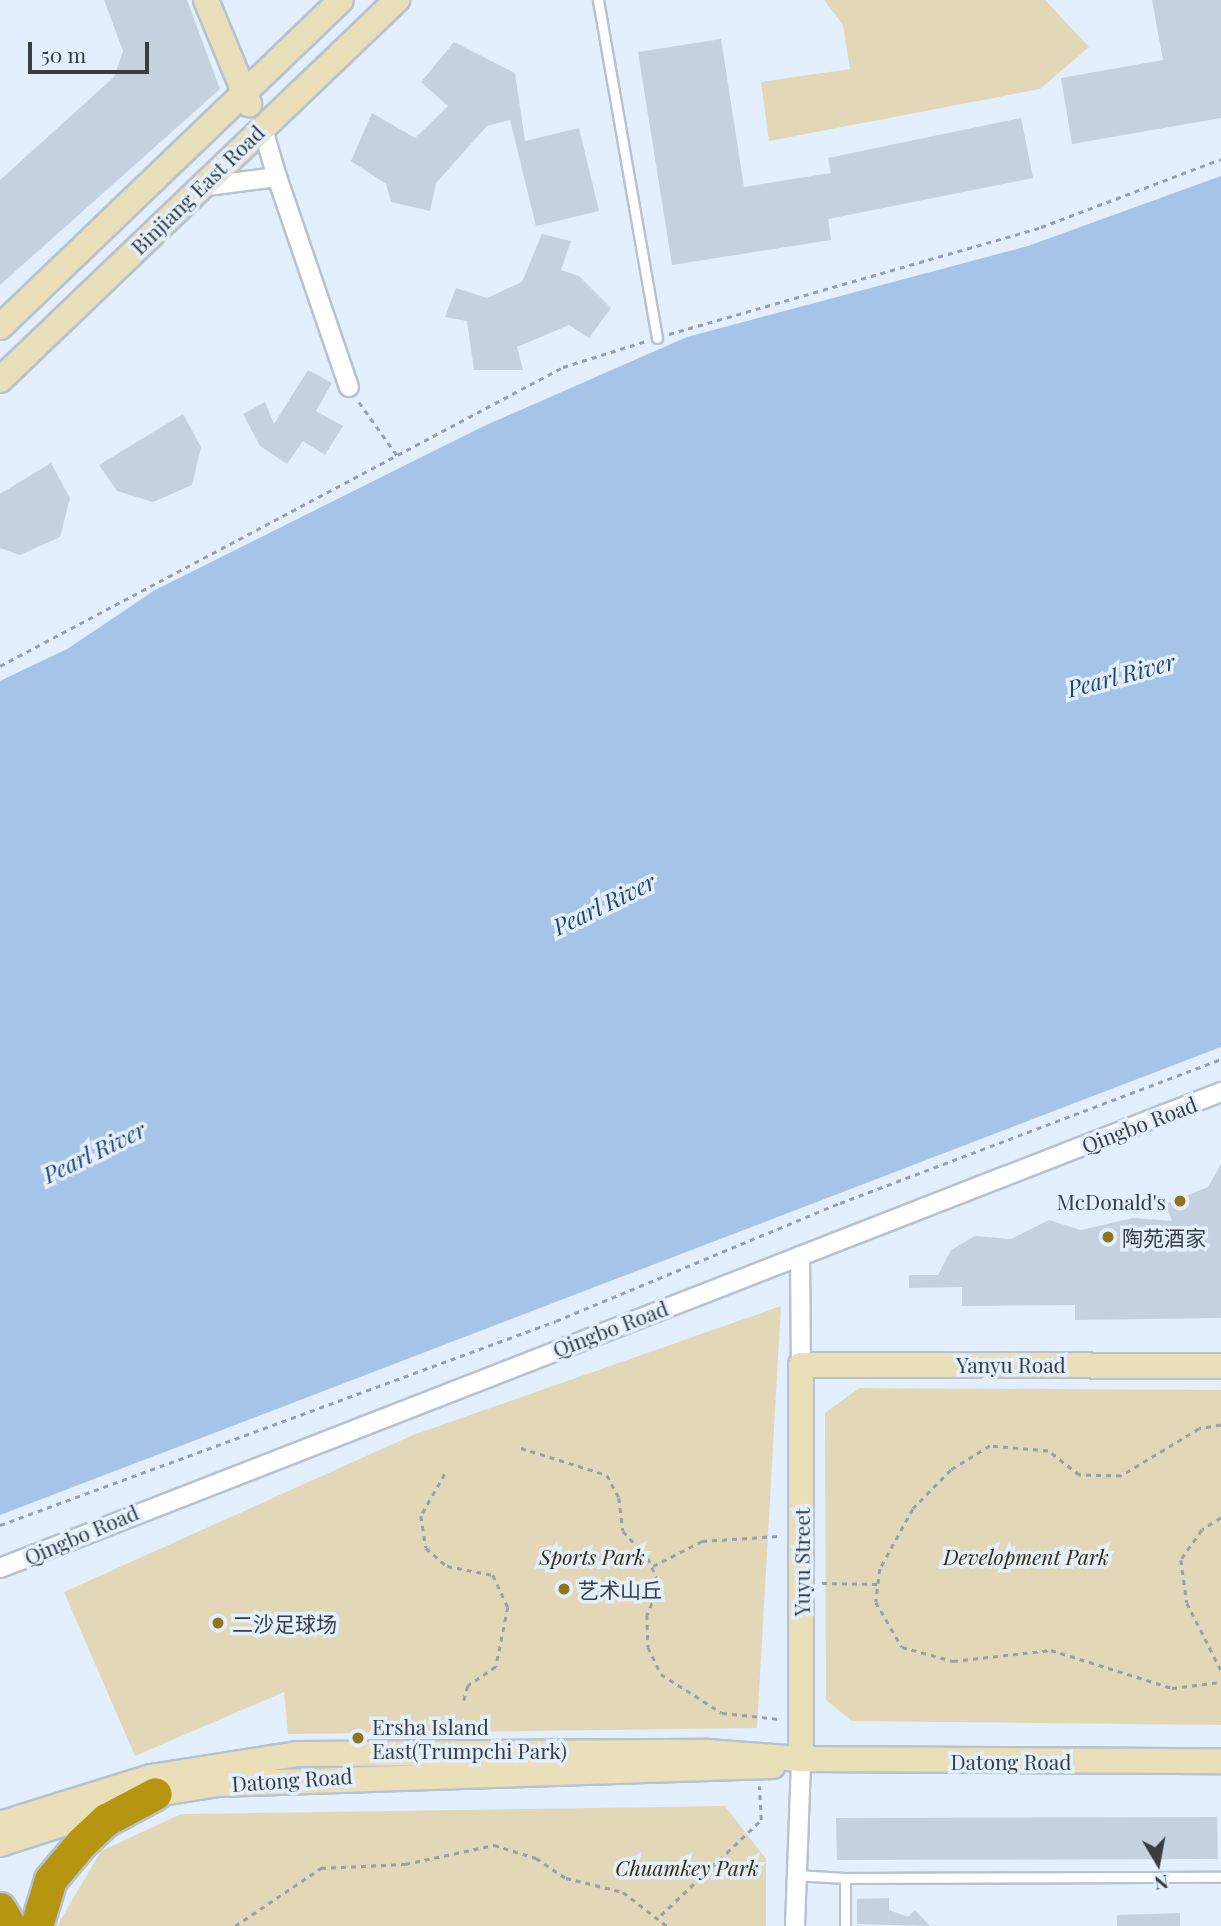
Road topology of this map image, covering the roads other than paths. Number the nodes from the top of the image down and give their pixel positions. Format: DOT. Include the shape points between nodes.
graph roads {
  1 [pos="206,0"];
  2 [pos="223,0"];
  3 [pos="341,0"];
  4 [pos="397,0"];
  5 [pos="598,0"];
  6 [pos="248,88"];
  7 [pos="262,126"];
  8 [pos="277,177"];
  9 [pos="199,187"];
  10 [pos="0,327"];
  11 [pos="657,338"];
  12 [pos="0,380"];
  13 [pos="349,387"];
  14 [pos="1221,1092"];
  15 [pos="800,1256"];
  16 [pos="801,1365"];
  17 [pos="1221,1366"];
  18 [pos="0,1568"];
  19 [pos="801,1759"];
  20 [pos="1221,1761"];
  21 [pos="156,1794"];
  22 [pos="0,1824"];
  23 [pos="0,1844"];
  24 [pos="795,1875"];
  25 [pos="1221,1877"];
  26 [pos="845,1878"];
  27 [pos="0,1909"];
  28 [pos="10,1926"];
  29 [pos="37,1926"];
  30 [pos="794,1926"];
  31 [pos="845,1926"];
  1 -- 6 [label="main road"];
  2 -- 6 [label="main road"];
  3 -- 6 [label="main road, Binjiang East Road"];
  4 -- 7 [label="main road, Binjiang East Road"];
  5 -- 11 [label="lane"];
  6 -- 7 [label="main road"];
  6 -- 10 [label="main road, Binjiang East Road"];
  7 -- 8 [label="street"];
  7 -- 9 [label="main road, Binjiang East Road"];
  8 -- 9 [label="street"];
  8 -- 13 [label="street"];
  9 -- 12 [label="main road, Binjiang East Road"];
  14 -- 15 [label="street, Qingbo Road"];
  15 -- 16 [label="street"];
  15 -- 18 [label="street, Qingbo Road"];
  16 -- 17 [label="main road, Yanyu Road"];
  16 -- 19 [label="main road, Yuyu Street"];
  19 -- 20 [label="main road, Datong Road"];
  19 -- 21 [label="main road, Datong Road" via="758,1769 316,1776"];
  19 -- 22 [label="main road, Datong Road" via="745,1753 298,1754 151,1777"];
  19 -- 24 [label="street"];
  21 -- 23 [label="main road, Datong Road"];
  21 -- 29 [label="highway" via="107,1821 65,1861 51,1880"];
  24 -- 26 [label="lane"];
  24 -- 30 [label="street"];
  25 -- 26 [label="lane"];
  26 -- 31 [label="lane"];
  27 -- 28 [label="highway"];
}
